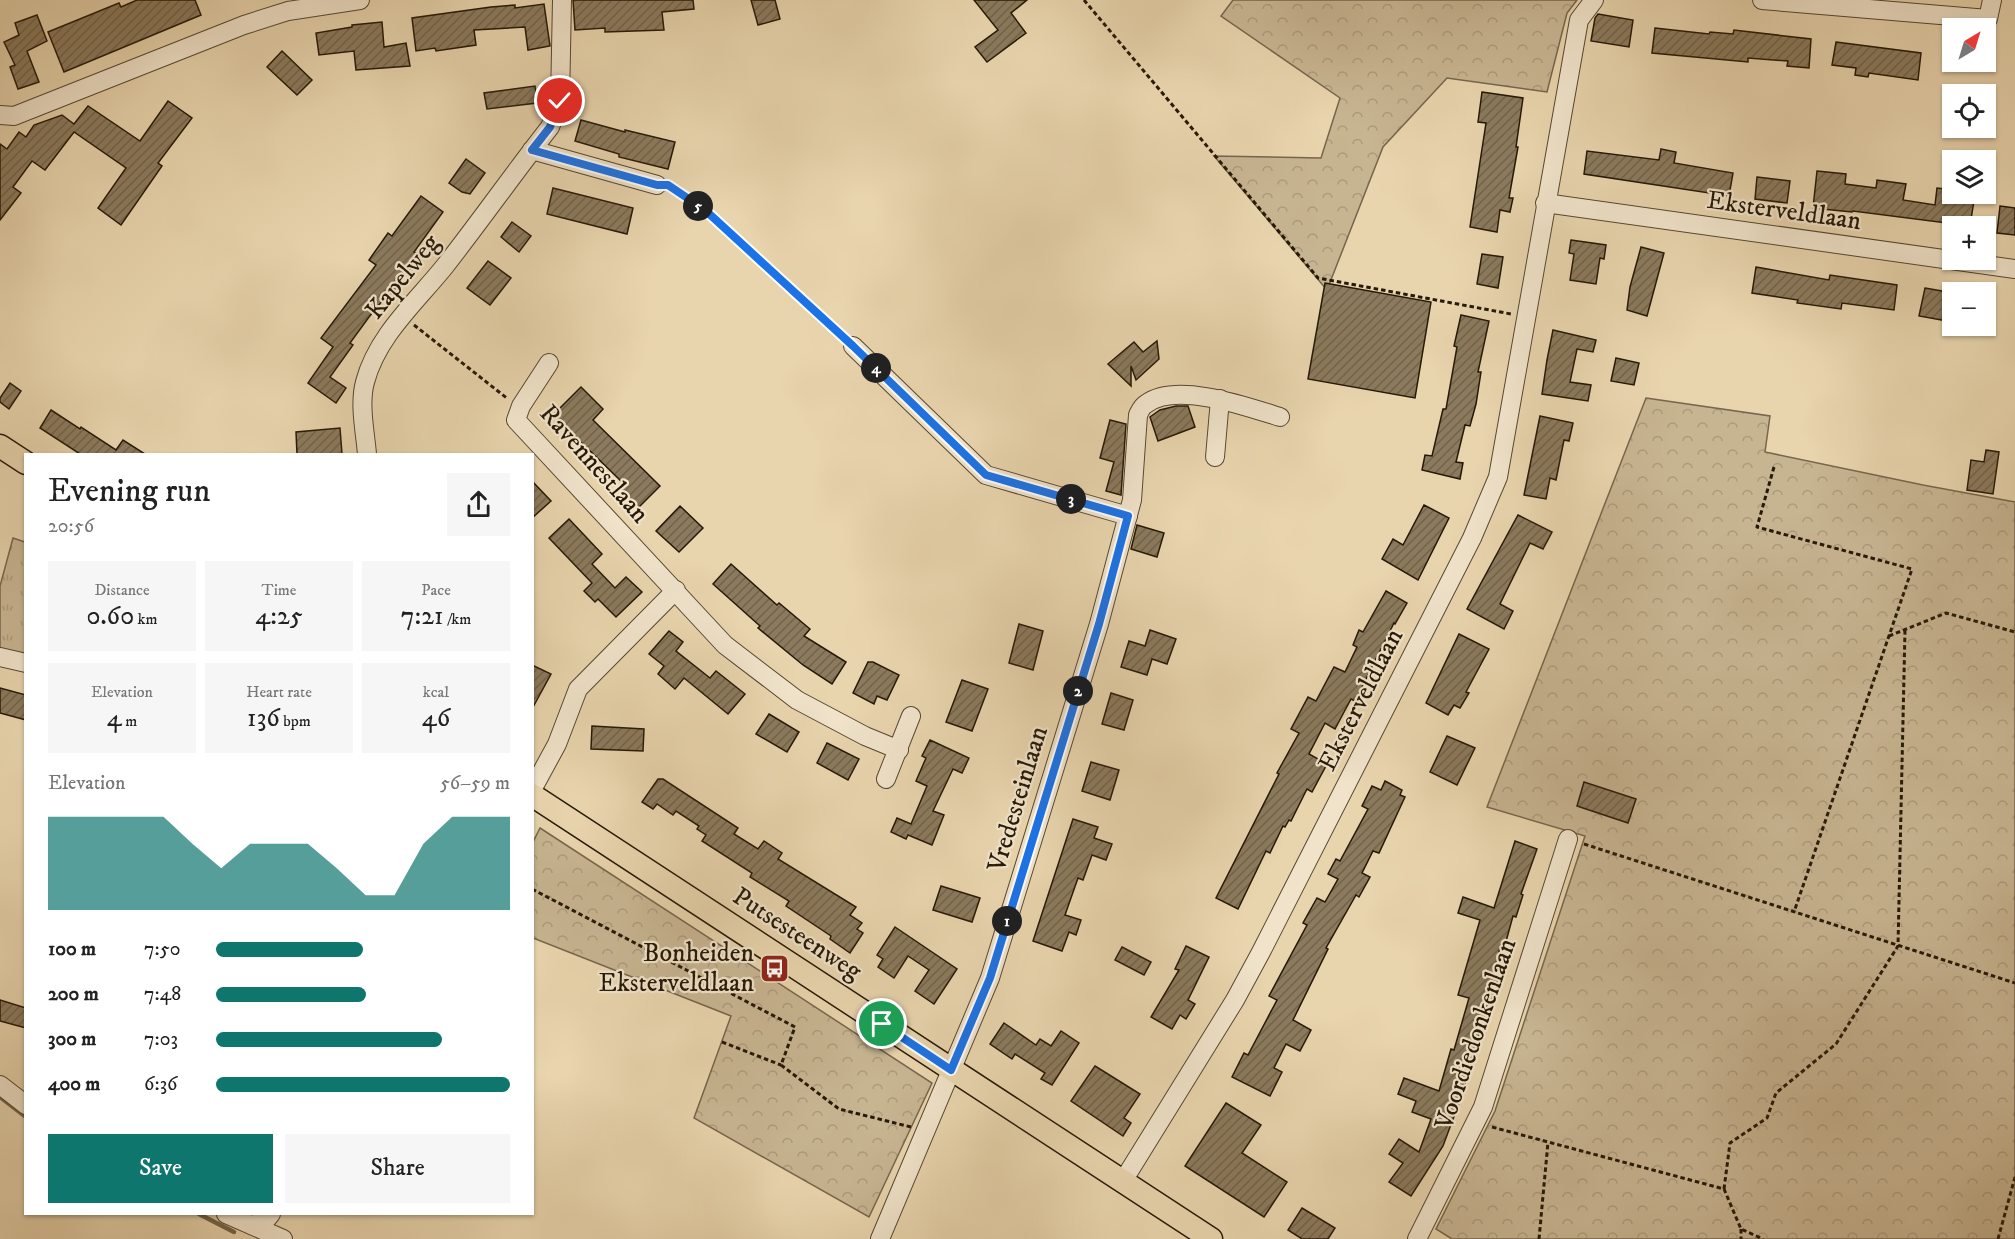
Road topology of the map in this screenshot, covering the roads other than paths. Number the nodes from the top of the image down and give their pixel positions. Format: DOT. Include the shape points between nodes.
graph roads {
  1 [pos="360,0"];
  2 [pos="562,0"];
  3 [pos="1594,0"];
  4 [pos="1762,0"];
  5 [pos="1992,0"];
  6 [pos="5,119"];
  7 [pos="532,150"];
  8 [pos="657,185"];
  9 [pos="1545,203"];
  10 [pos="2015,269"];
  11 [pos="853,346"];
  12 [pos="549,363"];
  13 [pos="1220,399"];
  14 [pos="1280,417"];
  15 [pos="0,446"];
  16 [pos="367,453"];
  17 [pos="1215,456"];
  18 [pos="24,462"];
  19 [pos="1130,508"];
  20 [pos="676,590"];
  21 [pos="0,657"];
  22 [pos="24,663"];
  23 [pos="911,716"];
  24 [pos="899,750"];
  25 [pos="886,779"];
  26 [pos="534,785"];
  27 [pos="534,796"];
  28 [pos="1568,838"];
  29 [pos="951,1070"];
  30 [pos="0,1084"];
  31 [pos="24,1103"];
  32 [pos="1124,1182"];
  33 [pos="227,1215"];
  34 [pos="270,1215"];
  35 [pos="249,1232"];
  36 [pos="284,1239"];
  37 [pos="880,1239"];
  38 [pos="1211,1239"];
  39 [pos="1417,1239"];
  1 -- 6 [label="street" via="288,11 244,25"];
  2 -- 7 [label="street, Kapelweg" via="560,101 550,127"];
  3 -- 9 [label="street, Eksterveldlaan" via="1579,20"];
  4 -- 5 [label="street" via="1988,19"];
  7 -- 8 [label="street"];
  7 -- 16 [label="street, Kapelweg" via="377,351 364,384"];
  9 -- 10 [label="street, Eksterveldlaan"];
  9 -- 32 [label="street, Eksterveldlaan" via="1498,477 1472,538 1261,952"];
  11 -- 19 [label="street" via="986,475"];
  12 -- 20 [label="street, Ravennestlaan" via="516,420"];
  13 -- 14 [label="street, Vredesteinlaan"];
  13 -- 17 [label="street"];
  13 -- 19 [label="street, Vredesteinlaan" via="1167,396 1144,405 1138,415"];
  15 -- 18 [label="main road"];
  19 -- 29 [label="street, Vredesteinlaan" via="1099,624 990,978"];
  20 -- 24 [label="street, Ravennestlaan" via="725,645 797,700"];
  20 -- 26 [label="street" via="578,689 557,744"];
  21 -- 22 [label="street"];
  23 -- 24 [label="street"];
  24 -- 25 [label="street"];
  27 -- 29 [label="main road, Putsesteenweg"];
  28 -- 39 [label="street, Voordiedonkenlaan" via="1483,1107"];
  29 -- 32 [label="main road, Putsesteenweg"];
  29 -- 37 [label="street, Vredesteinlaan"];
  30 -- 31 [label="street"];
  32 -- 38 [label="main road, Putsesteenweg"];
  33 -- 35 [label="street"];
  34 -- 35 [label="street"];
  35 -- 36 [label="street"];
}
